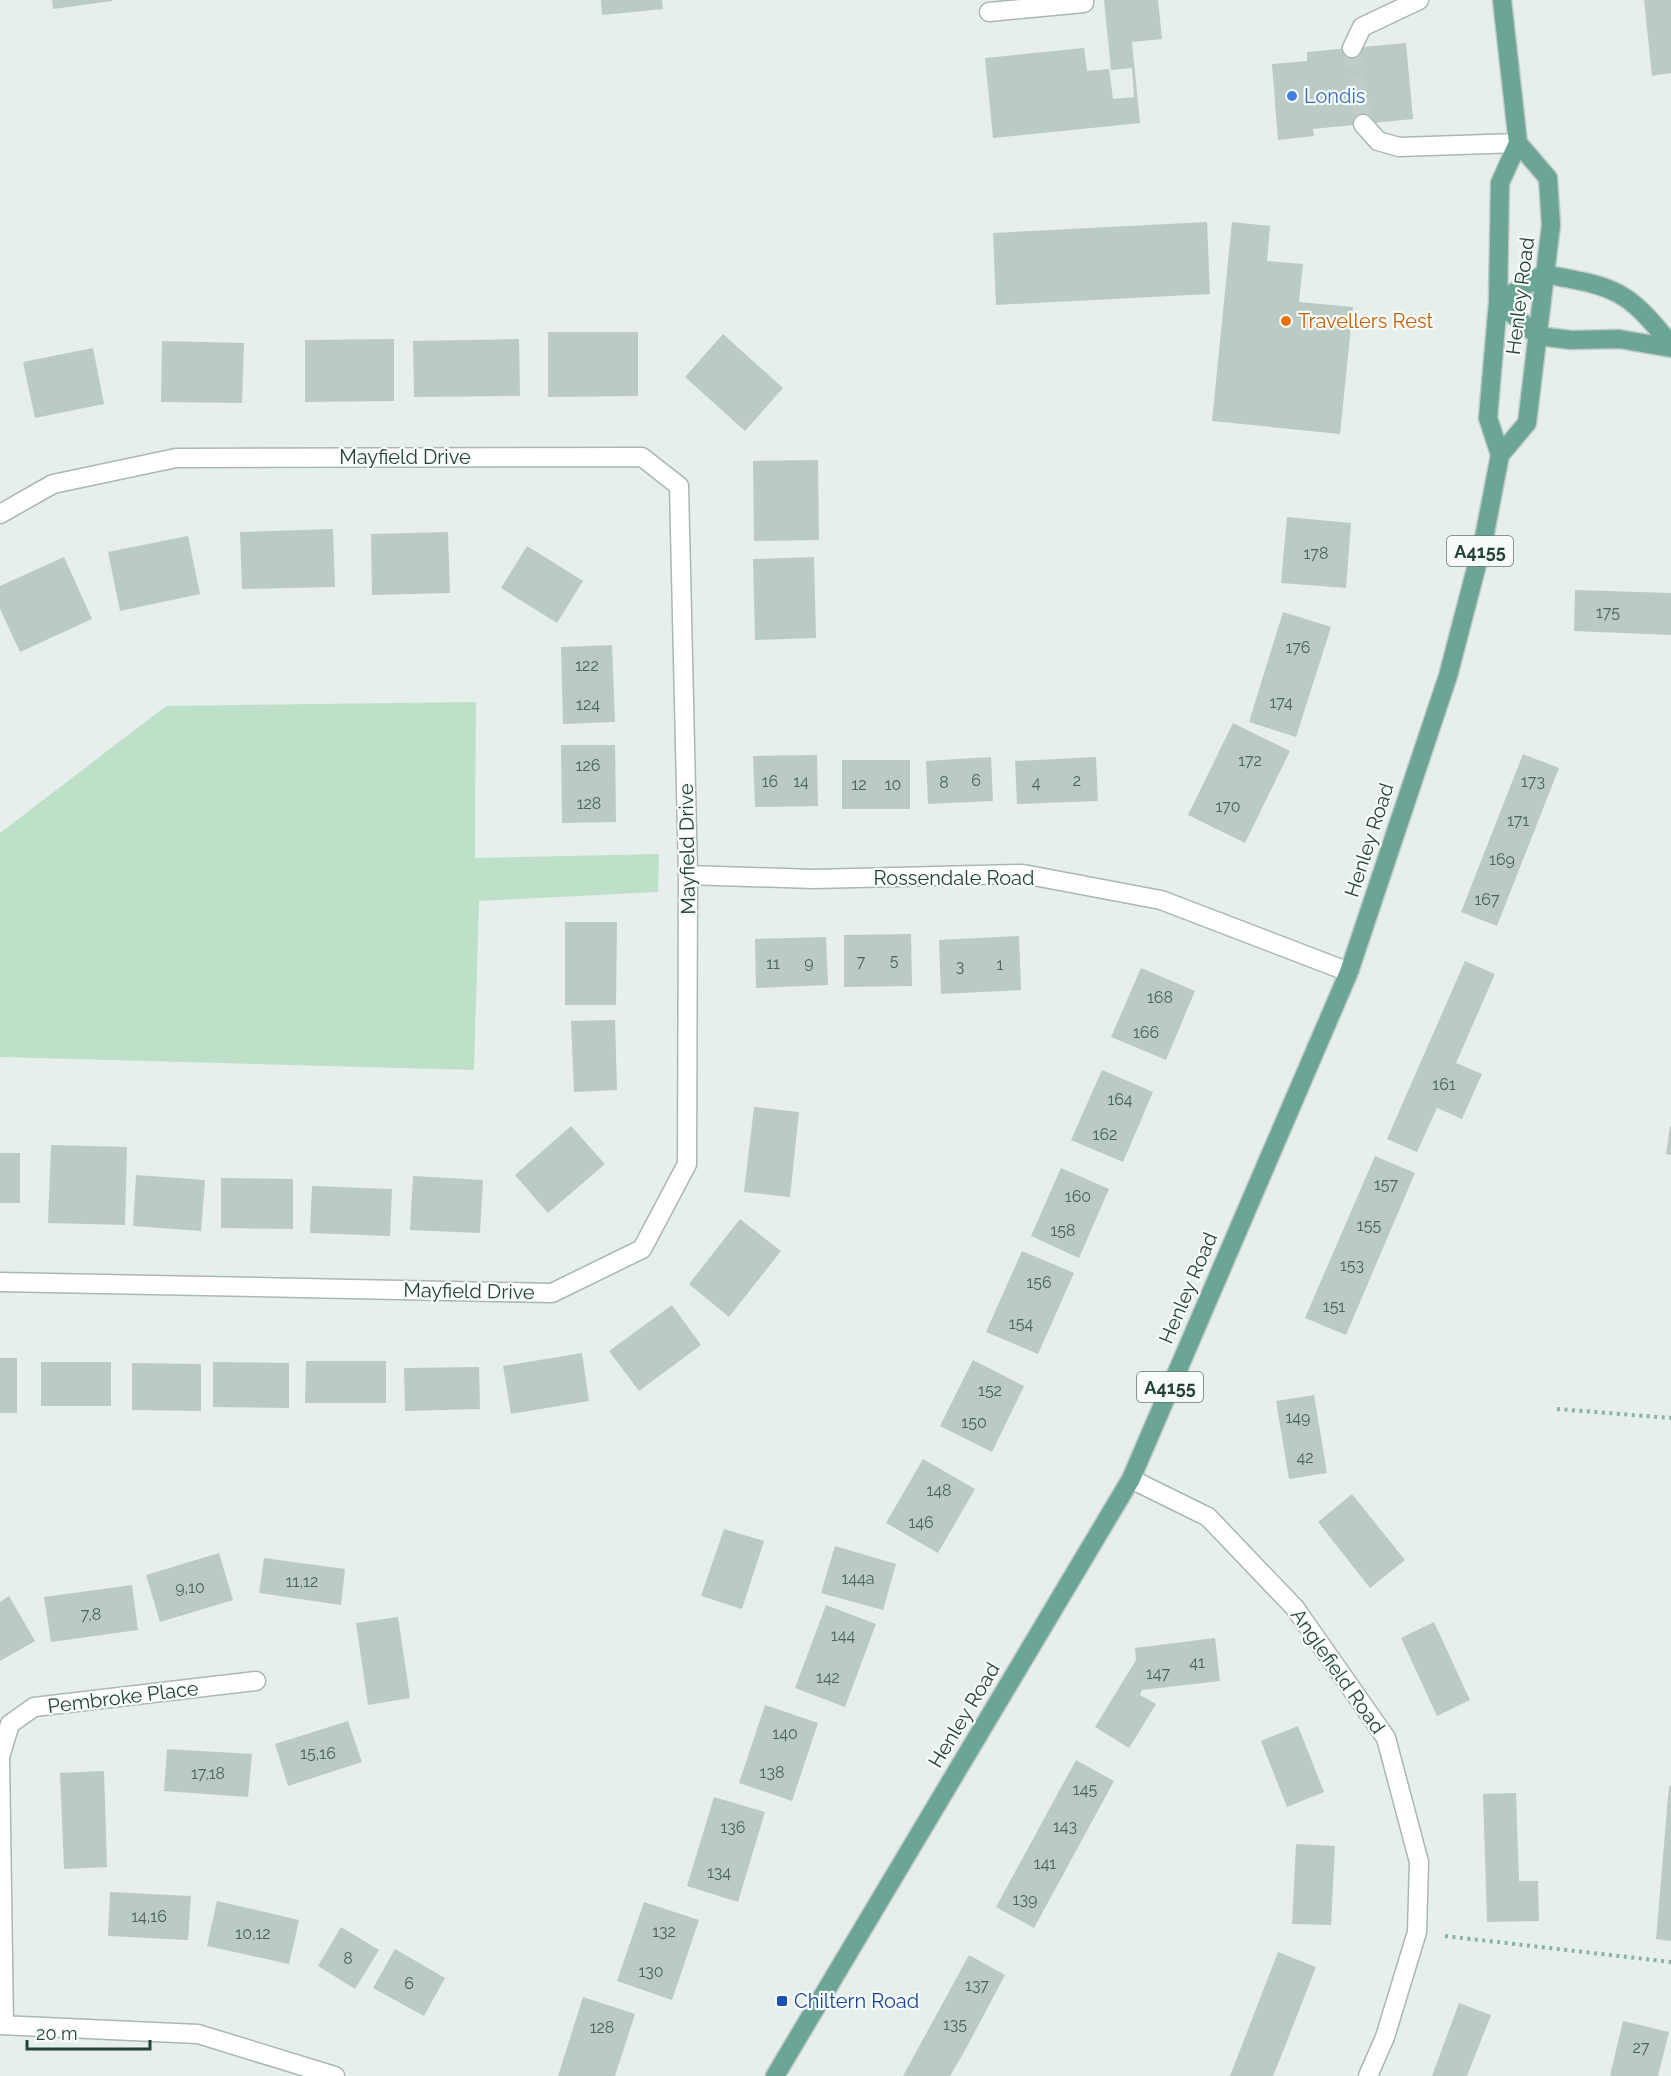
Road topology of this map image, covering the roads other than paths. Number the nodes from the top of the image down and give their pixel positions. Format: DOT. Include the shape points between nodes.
graph roads {
  1 [pos="1084,0"];
  2 [pos="1419,0"];
  3 [pos="1502,0"];
  4 [pos="989,12"];
  5 [pos="1352,48"];
  6 [pos="1363,124"];
  7 [pos="1518,143"];
  8 [pos="1544,274"];
  9 [pos="1498,302"];
  10 [pos="1538,336"];
  11 [pos="1671,346"];
  12 [pos="1500,455"];
  13 [pos="0,514"];
  14 [pos="688,875"];
  15 [pos="1349,972"];
  16 [pos="0,1282"];
  17 [pos="1131,1479"];
  18 [pos="256,1681"];
  19 [pos="2,2025"];
  20 [pos="335,2076"];
  21 [pos="775,2076"];
  22 [pos="1368,2076"];
  1 -- 4 [label="street"];
  2 -- 5 [label="street" via="1362,27"];
  3 -- 7 [label="main road"];
  6 -- 7 [label="street" via="1378,141 1399,147"];
  7 -- 8 [label="main road, Henley Road / A4155" via="1548,177 1551,225"];
  7 -- 9 [label="main road, Henley Road / A4155" via="1500,183"];
  8 -- 9 [label="main road"];
  8 -- 10 [label="main road, Henley Road / A4155"];
  8 -- 11 [label="main road" via="1617,290 1646,313"];
  9 -- 10 [label="main road"];
  9 -- 12 [label="main road, Henley Road / A4155" via="1488,418"];
  10 -- 11 [label="main road" via="1619,339"];
  10 -- 12 [label="main road, Henley Road / A4155" via="1527,423"];
  12 -- 15 [label="main road, Henley Road / A4155" via="1484,538 1448,676"];
  13 -- 14 [label="street, Mayfield Drive" via="53,484 176,458 642,457 679,486"];
  14 -- 15 [label="street, Rossendale Road" via="814,879 1023,874 1161,900"];
  14 -- 16 [label="street, Mayfield Drive" via="687,1164 642,1249 552,1293"];
  15 -- 17 [label="main road, Henley Road / A4155"];
  17 -- 21 [label="main road, Henley Road / A4155"];
  17 -- 22 [label="street, Anglefield Road" via="1208,1517 1295,1608 1386,1738 1419,1862 1417,1932 1385,2037"];
  18 -- 19 [label="street, Pembroke Place" via="34,1707 10,1724 0,1757"];
  19 -- 20 [label="street" via="198,2034"];
}
